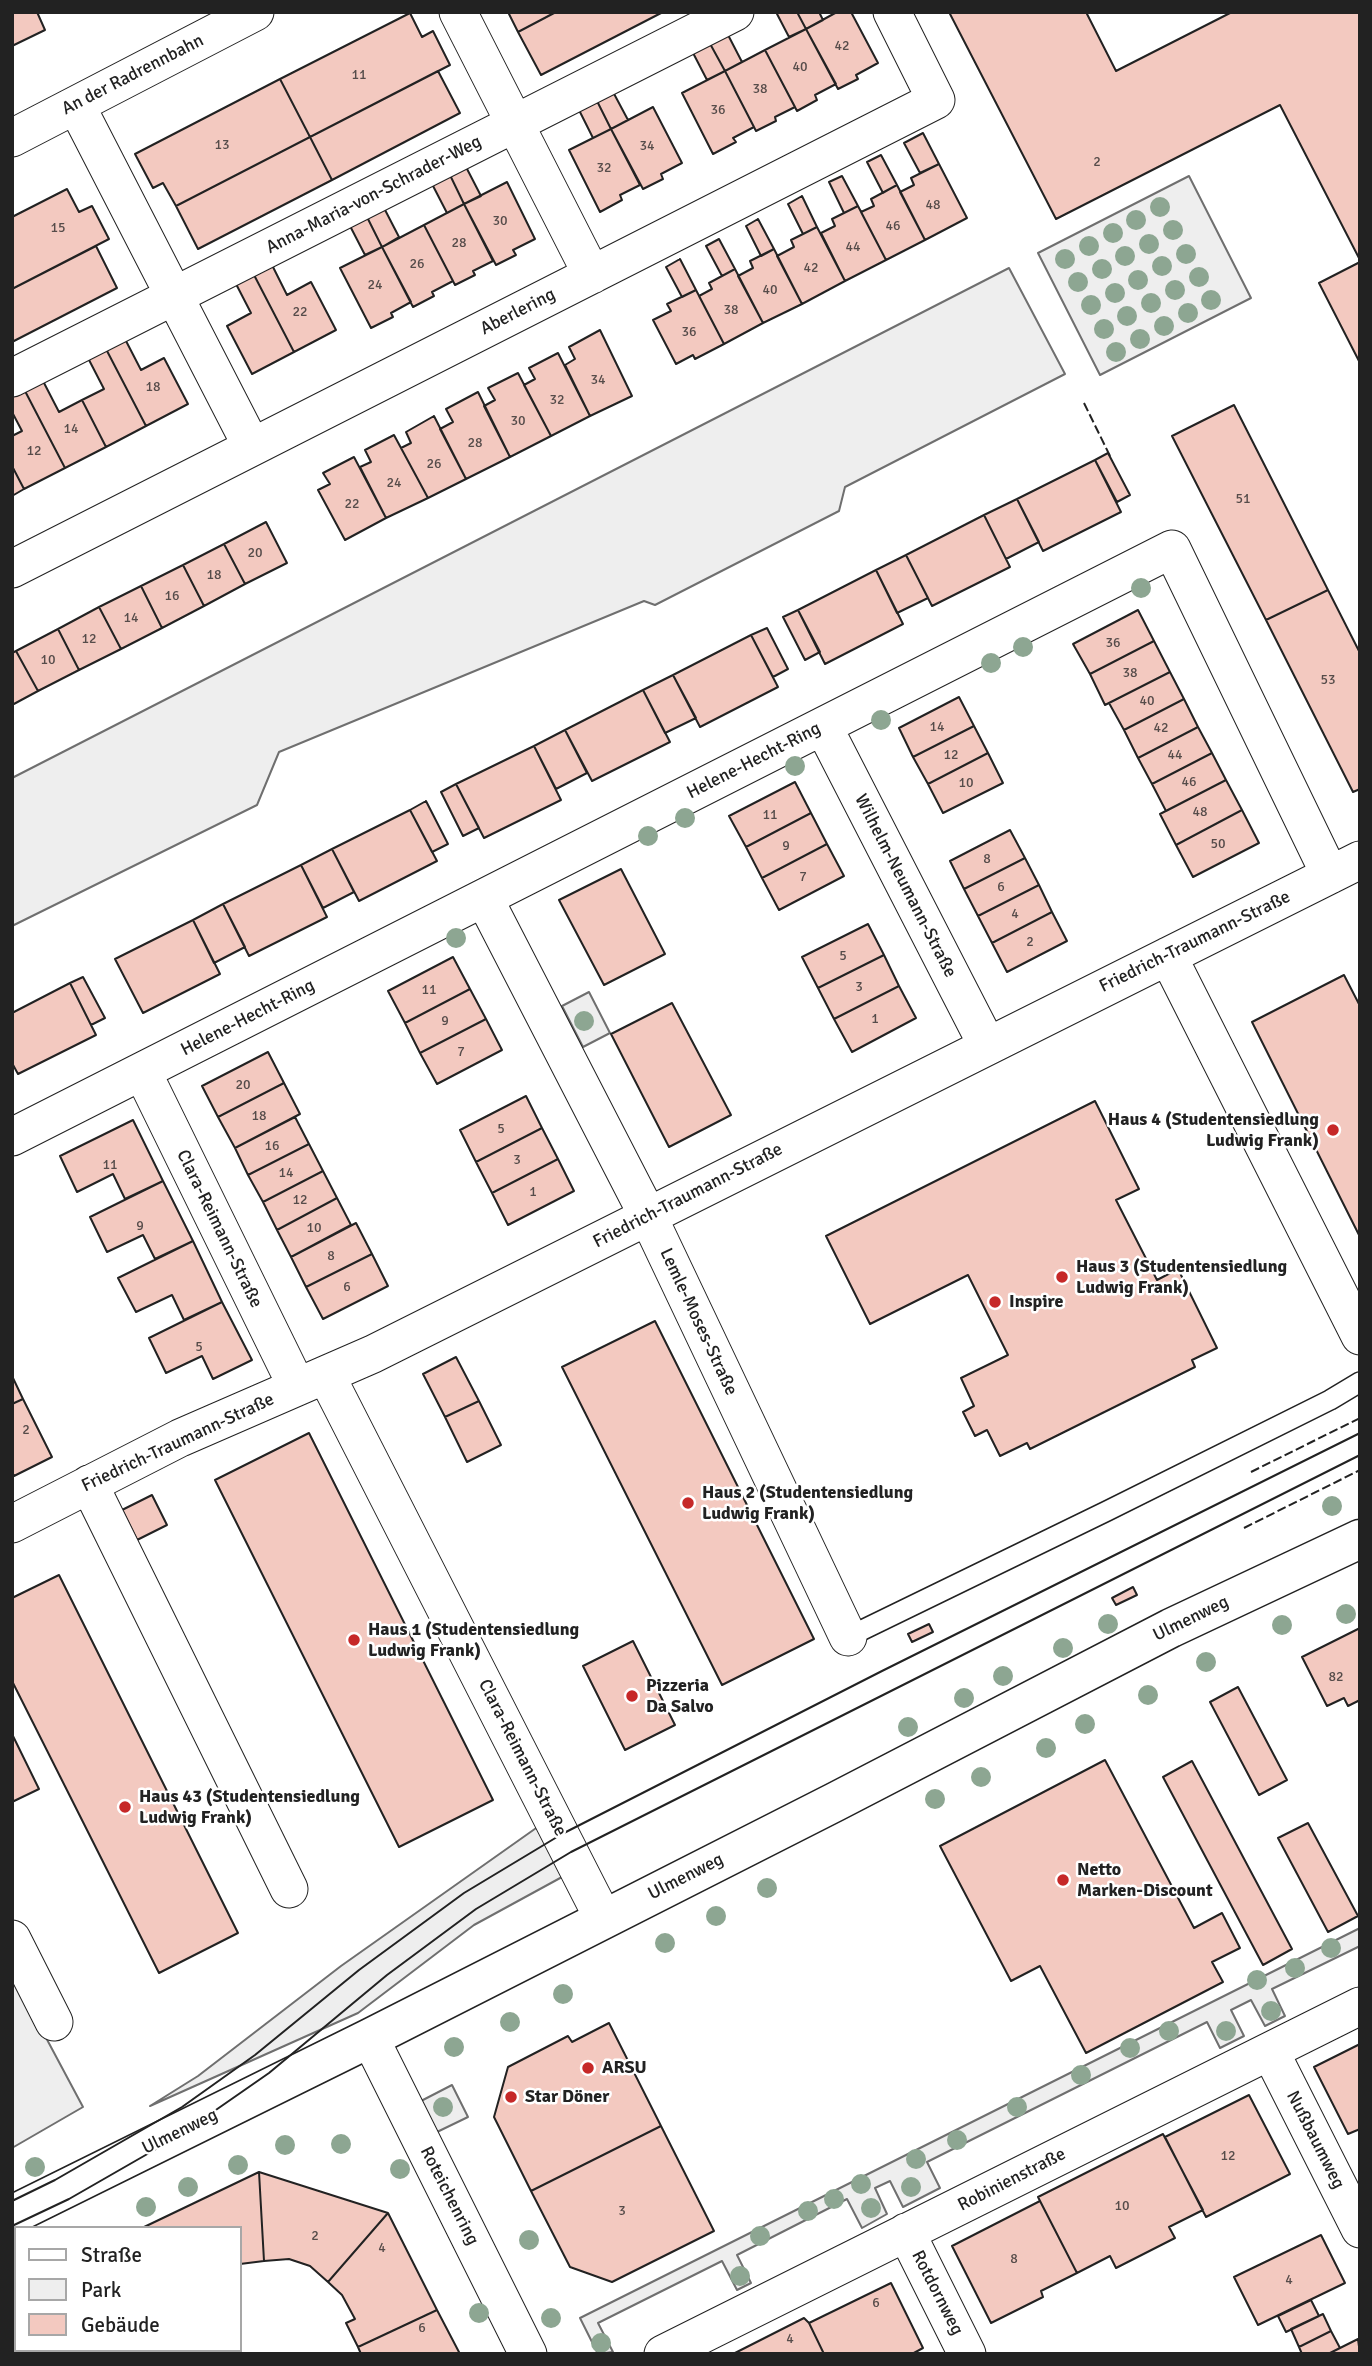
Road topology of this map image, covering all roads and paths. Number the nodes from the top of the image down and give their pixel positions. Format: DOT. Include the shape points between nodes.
graph roads {
  1 [pos="254,12"];
  2 [pos="458,12"];
  3 [pos="735,12"];
  4 [pos="892,12"];
  5 [pos="76,105"];
  6 [pos="515,124"];
  7 [pos="12,138"];
  8 [pos="592,275"];
  9 [pos="175,296"];
  10 [pos="12,379"];
  11 [pos="252,447"];
  12 [pos="12,569"];
  13 [pos="823,726"];
  14 [pos="1345,867"];
  15 [pos="484,898"];
  16 [pos="1168,956"];
  17 [pos="988,1045"];
  18 [pos="142,1071"];
  19 [pos="12,1138"];
  20 [pos="648,1216"];
  21 [pos="1360,1336"];
  22 [pos="312,1381"];
  23 [pos="1360,1382"];
  24 [pos="89,1484"];
  25 [pos="12,1524"];
  26 [pos="1360,1539"];
  27 [pos="848,1637"];
  28 [pos="289,1889"];
  29 [pos="603,1918"];
  30 [pos="12,1939"];
  31 [pos="1360,2006"];
  32 [pos="54,2022"];
  33 [pos="370,2038"];
  34 [pos="1270,2051"];
  35 [pos="12,2215"];
  36 [pos="1360,2229"];
  37 [pos="906,2232"];
  38 [pos="528,2354"];
  39 [pos="663,2354"];
  40 [pos="967,2354"];
  1 -- 5 [label="street, An der Radrennbahn"];
  2 -- 6 [label="street"];
  3 -- 6 [label="street, Anna-Maria-von-Schrader-Weg"];
  4 -- 8 [label="street, Aberlering" via="936,100"];
  5 -- 7 [label="street, An der Radrennbahn"];
  5 -- 9 [label="street"];
  6 -- 8 [label="street"];
  6 -- 9 [label="street, Anna-Maria-von-Schrader-Weg"];
  8 -- 11 [label="street, Aberlering"];
  9 -- 10 [label="street, Anna-Maria-von-Schrader-Weg"];
  9 -- 11 [label="street"];
  11 -- 12 [label="street, Aberlering"];
  13 -- 14 [label="street, Helene-Hecht-Ring" via="1172,549"];
  13 -- 15 [label="street, Helene-Hecht-Ring"];
  13 -- 17 [label="street, Wilhelm-Neumann-Straße"];
  14 -- 16 [label="street, Friedrich-Traumann-Straße"];
  15 -- 18 [label="street, Helene-Hecht-Ring"];
  15 -- 20 [label="street, Lemle-Moses-Straße"];
  16 -- 17 [label="street, Friedrich-Traumann-Straße"];
  16 -- 21 [label="street"];
  17 -- 20 [label="street, Friedrich-Traumann-Straße"];
  18 -- 19 [label="street, Helene-Hecht-Ring"];
  18 -- 22 [label="street, Clara-Reimann-Straße"];
  20 -- 22 [label="street, Friedrich-Traumann-Straße"];
  20 -- 27 [label="street, Lemle-Moses-Straße"];
  22 -- 24 [label="street, Friedrich-Traumann-Straße" via="180,1438"];
  22 -- 29 [label="street, Clara-Reimann-Straße"];
  23 -- 27 [label="lane"];
  24 -- 25 [label="street, Friedrich-Traumann-Straße"];
  24 -- 28 [label="street"];
  26 -- 29 [label="street, Ulmenweg" via="1171,1628"];
  29 -- 33 [label="street, Ulmenweg"];
  30 -- 32 [label="street"];
  31 -- 34 [label="street, Robinienstraße"];
  33 -- 35 [label="street, Ulmenweg"];
  33 -- 38 [label="street, Roteichenring"];
  34 -- 36 [label="street, Nußbaumweg"];
  34 -- 37 [label="street, Robinienstraße"];
  37 -- 39 [label="street, Robinienstraße"];
  37 -- 40 [label="street, Rotdornweg"];
}
